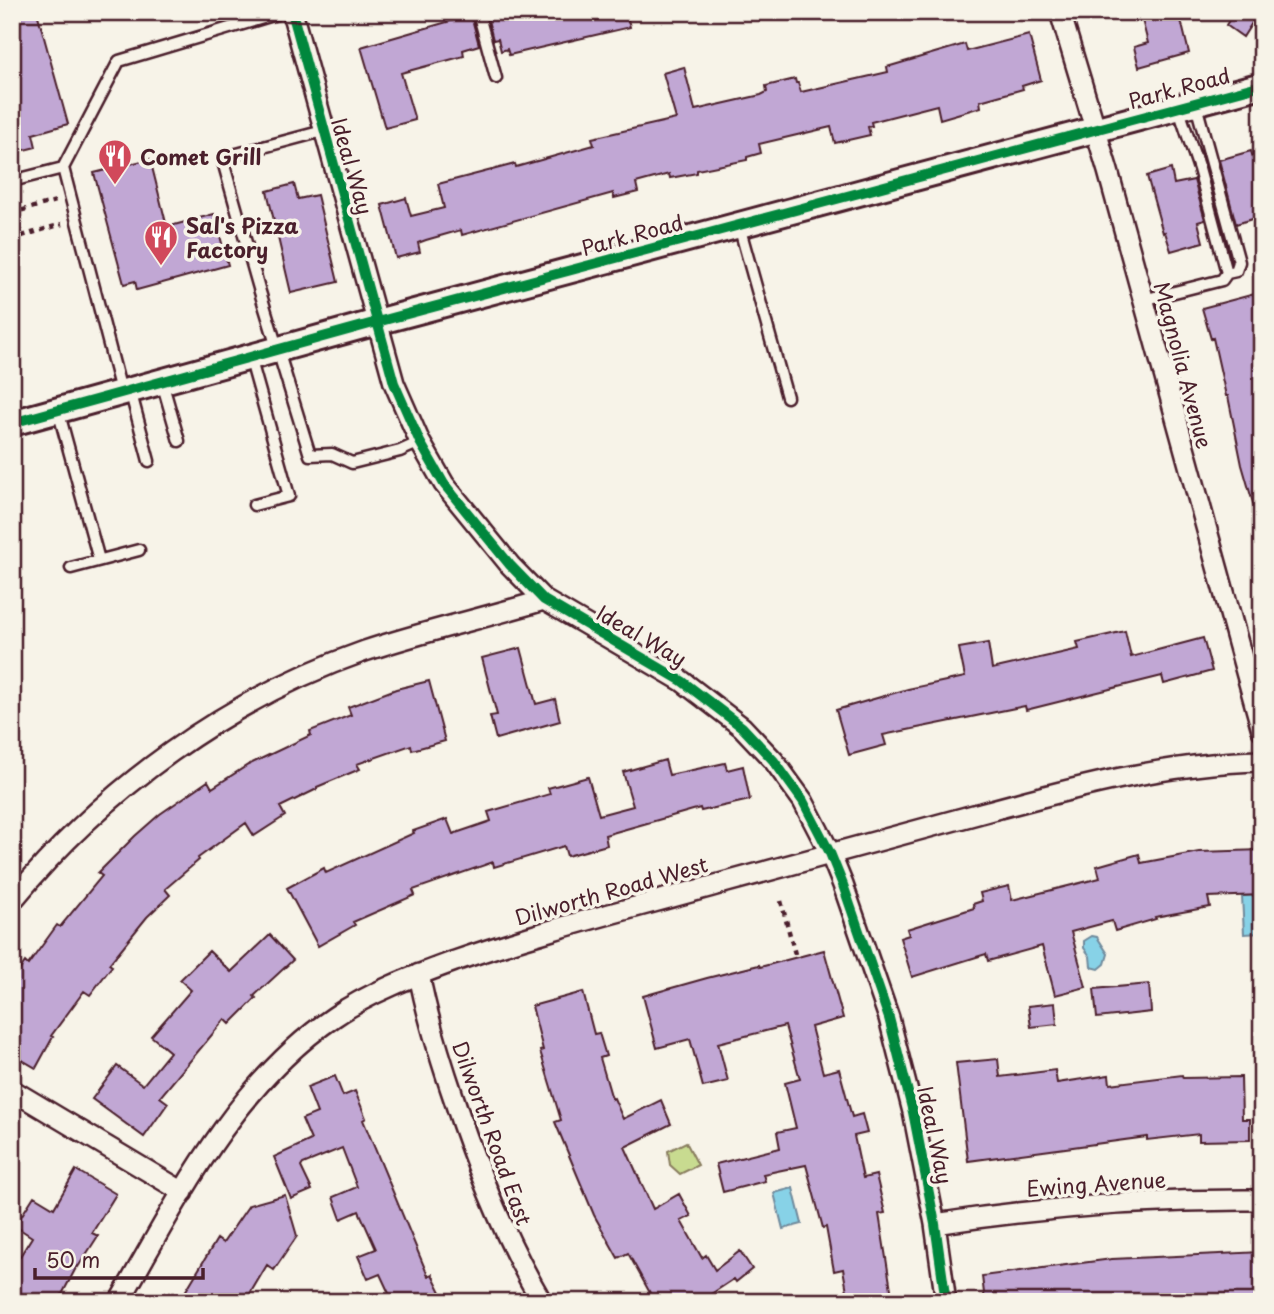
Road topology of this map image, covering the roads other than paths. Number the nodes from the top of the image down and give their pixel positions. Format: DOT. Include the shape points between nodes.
graph roads {
  1 [pos="283,12"];
  2 [pos="292,12"];
  3 [pos="478,12"];
  4 [pos="1060,12"];
  5 [pos="496,78"];
  6 [pos="1262,85"];
  7 [pos="1186,104"];
  8 [pos="1094,129"];
  9 [pos="323,131"];
  10 [pos="63,168"];
  11 [pos="12,181"];
  12 [pos="739,225"];
  13 [pos="1227,274"];
  14 [pos="1143,300"];
  15 [pos="377,322"];
  16 [pos="278,349"];
  17 [pos="250,357"];
  18 [pos="162,381"];
  19 [pos="126,391"];
  20 [pos="787,397"];
  21 [pos="58,410"];
  22 [pos="12,423"];
  23 [pos="179,441"];
  24 [pos="420,442"];
  25 [pos="149,461"];
  26 [pos="254,505"];
  27 [pos="139,550"];
  28 [pos="99,560"];
  29 [pos="71,568"];
  30 [pos="544,600"];
  31 [pos="1262,730"];
  32 [pos="1262,761"];
  33 [pos="830,853"];
  34 [pos="12,901"];
  35 [pos="419,974"];
  36 [pos="12,1090"];
  37 [pos="183,1192"];
  38 [pos="1262,1200"];
  39 [pos="935,1224"];
  40 [pos="119,1302"];
  41 [pos="542,1302"];
  42 [pos="946,1302"];
  1 -- 10 [label="lane" via="119,61"];
  2 -- 9 [label="street, Ideal Way"];
  3 -- 5 [label="lane"];
  4 -- 8 [label="street, Magnolia Avenue"];
  6 -- 7 [label="street, Park Road"];
  7 -- 8 [label="street, Park Road"];
  7 -- 13 [label="lane"];
  7 -- 13 [label="lane" via="1239,262 1236,271"];
  8 -- 12 [label="street, Park Road"];
  8 -- 14 [label="street, Magnolia Avenue"];
  9 -- 15 [label="street, Ideal Way"];
  9 -- 16 [label="lane" via="222,158"];
  10 -- 11 [label="lane"];
  10 -- 19 [label="lane"];
  12 -- 15 [label="street, Park Road"];
  12 -- 20 [label="lane"];
  13 -- 14 [label="lane" via="1222,280"];
  14 -- 31 [label="street, Magnolia Avenue"];
  15 -- 16 [label="street, Park Road"];
  15 -- 24 [label="street, Ideal Way" via="394,383"];
  16 -- 17 [label="street, Park Road"];
  16 -- 24 [label="lane" via="310,455 332,454 352,463"];
  17 -- 18 [label="street, Park Road"];
  17 -- 26 [label="lane" via="289,496"];
  18 -- 19 [label="street, Park Road"];
  18 -- 23 [label="lane"];
  19 -- 21 [label="street, Park Road"];
  19 -- 25 [label="lane"];
  21 -- 22 [label="street, Park Road"];
  21 -- 28 [label="lane"];
  24 -- 30 [label="street, Ideal Way" via="465,512"];
  27 -- 28 [label="lane"];
  28 -- 29 [label="lane"];
  30 -- 33 [label="street, Ideal Way" via="682,681 742,727 803,801"];
  30 -- 34 [label="street" via="364,652 253,701 141,775 85,822"];
  32 -- 33 [label="street, Dilworth Road West" via="1160,769 1087,784"];
  33 -- 35 [label="street, Dilworth Road West" via="504,944"];
  33 -- 39 [label="street, Ideal Way" via="892,1031"];
  35 -- 37 [label="street, Dilworth Road West" via="361,1001 297,1046 237,1113"];
  35 -- 41 [label="street, Dilworth Road East" via="430,1026 477,1168 500,1224"];
  36 -- 37 [label="street"];
  37 -- 40 [label="street, Dilworth Road West"];
  38 -- 39 [label="street, Ewing Avenue" via="1101,1204"];
  39 -- 42 [label="street, Ideal Way"];
}
